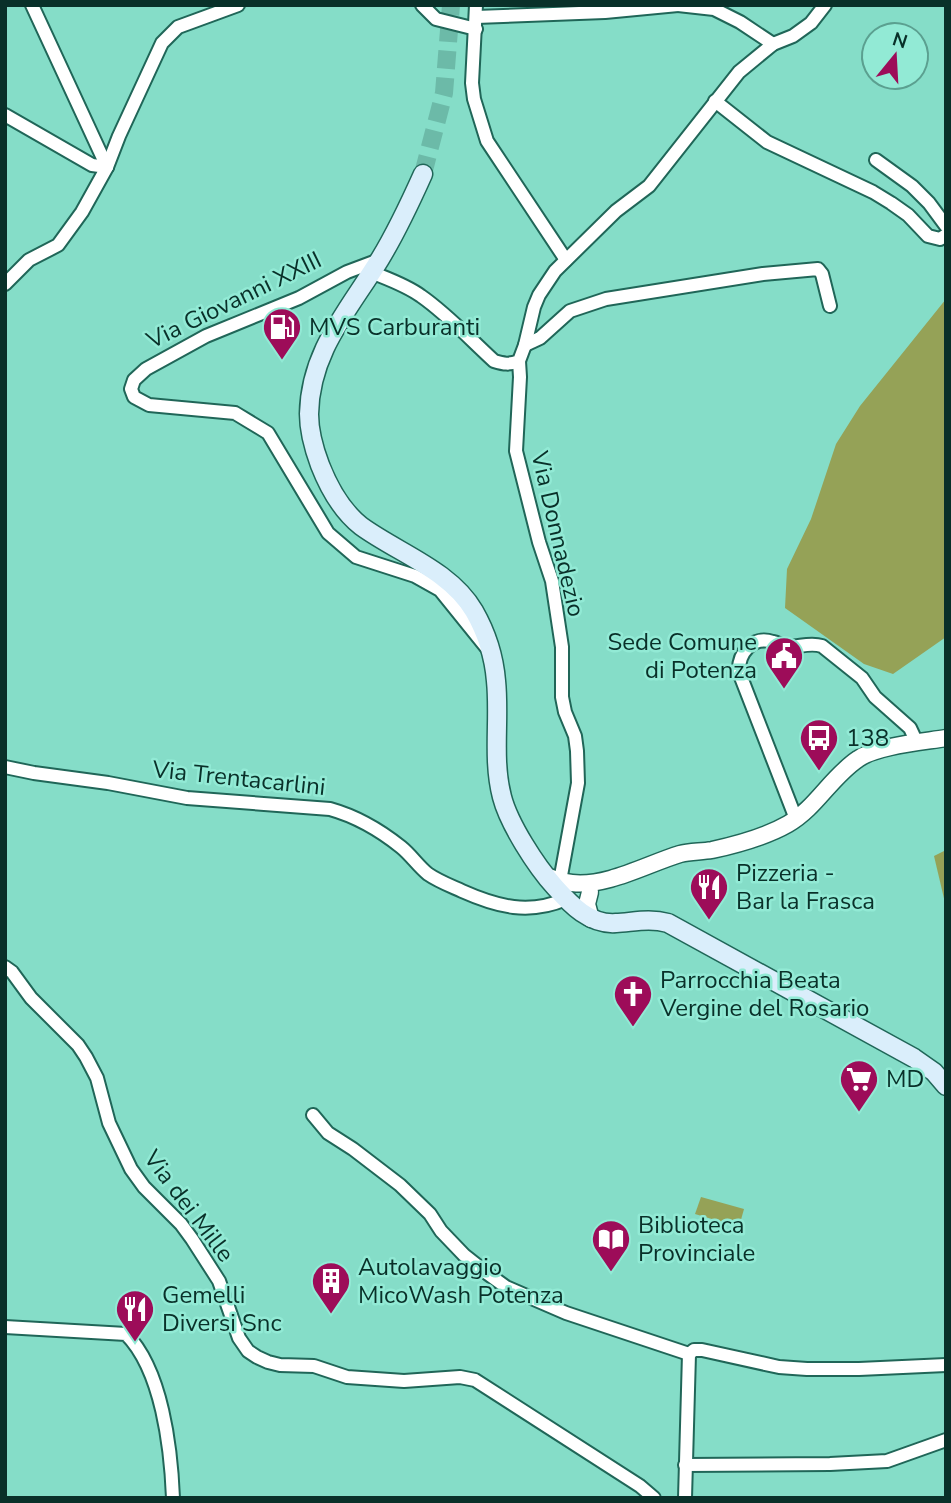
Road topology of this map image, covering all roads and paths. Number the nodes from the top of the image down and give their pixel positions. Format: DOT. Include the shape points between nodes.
graph roads {
  1 [pos="32,5"];
  2 [pos="238,5"];
  3 [pos="422,5"];
  4 [pos="678,5"];
  5 [pos="825,5"];
  6 [pos="476,17"];
  7 [pos="773,44"];
  8 [pos="715,101"];
  9 [pos="5,115"];
  10 [pos="876,160"];
  11 [pos="107,167"];
  12 [pos="423,174"];
  13 [pos="946,226"];
  14 [pos="946,235"];
  15 [pos="566,260"];
  16 [pos="375,266"];
  17 [pos="5,284"];
  18 [pos="830,306"];
  19 [pos="525,345"];
  20 [pos="519,361"];
  21 [pos="491,653"];
  22 [pos="946,738"];
  23 [pos="917,743"];
  24 [pos="5,767"];
  25 [pos="796,819"];
  26 [pos="553,879"];
  27 [pos="584,887"];
  28 [pos="566,900"];
  29 [pos="592,919"];
  30 [pos="5,967"];
  31 [pos="946,1086"];
  32 [pos="313,1115"];
  33 [pos="5,1327"];
  34 [pos="689,1354"];
  35 [pos="946,1365"];
  36 [pos="946,1440"];
  37 [pos="685,1465"];
  38 [pos="173,1498"];
  39 [pos="654,1498"];
  40 [pos="685,1498"];
  1 -- 11 [label="street"];
  2 -- 11 [label="street" via="178,27 162,43"];
  3 -- 6 [label="street" via="436,19"];
  4 -- 6 [label="street"];
  4 -- 7 [label="street" via="714,9"];
  5 -- 7 [label="street, Via Donnadezio" via="811,23"];
  6 -- 15 [label="street" via="472,83 486,141"];
  7 -- 8 [label="street, Via Donnadezio" via="739,72"];
  8 -- 14 [label="street" via="767,142 873,192 908,215 928,236 940,239"];
  8 -- 15 [label="street, Via Donnadezio" via="649,186"];
  9 -- 11 [label="street" via="92,165"];
  10 -- 13 [label="street" via="929,203"];
  11 -- 17 [label="street" via="58,245 29,260"];
  12 -- 16 [label="main road, Via Giovanni XXIII"];
  15 -- 19 [label="street, Via Donnadezio" via="539,295"];
  16 -- 20 [label="street" via="420,295 494,361 511,365"];
  16 -- 21 [label="main road, Via Giovanni XXIII" via="318,360 309,416 314,448 341,506 360,525 456,589 473,609"];
  16 -- 21 [label="street, Via Giovanni XXIII" via="347,272 299,298 206,336 146,369 131,389 134,397 149,405 235,413 268,433 328,533 356,557 415,576 440,590"];
  18 -- 19 [label="street" via="818,269 764,274 606,299 570,311"];
  19 -- 20 [label="street, Via Donnadezio"];
  20 -- 26 [label="street, Via Donnadezio" via="516,451 552,581 562,648 562,696 577,751 578,783"];
  21 -- 26 [label="main road, Via Giovanni XXIII" via="497,682 502,799 519,836"];
  22 -- 23 [label="street"];
  23 -- 25 [label="street" via="872,751 857,759"];
  23 -- 25 [label="street" via="910,728 875,697 862,678 822,646 789,647 765,640 747,647 739,672"];
  24 -- 28 [label="street, Via Trentacarlini" via="187,798 330,808 387,837 427,873 486,901 528,908"];
  25 -- 27 [label="street" via="744,841 682,853"];
  26 -- 27 [label="street"];
  26 -- 28 [label="main road, Via Giovanni XXIII"];
  27 -- 28 [label="street" via="580,897"];
  27 -- 29 [label="street"];
  28 -- 29 [label="main road, Via Giovanni XXIII"];
  29 -- 31 [label="main road" via="668,923 914,1058"];
  30 -- 39 [label="street, Via dei Mille" via="86,1057 97,1078 108,1123 131,1169 192,1238 219,1281 248,1351 268,1362 314,1366 346,1377 475,1380"];
  32 -- 34 [label="street" via="328,1133 400,1185 464,1255 506,1287 566,1313"];
  33 -- 38 [label="street" via="126,1334 132,1340 162,1403"];
  34 -- 35 [label="street" via="702,1350 807,1369"];
  34 -- 37 [label="street"];
  36 -- 37 [label="street" via="887,1461"];
  37 -- 40 [label="street"];
}
